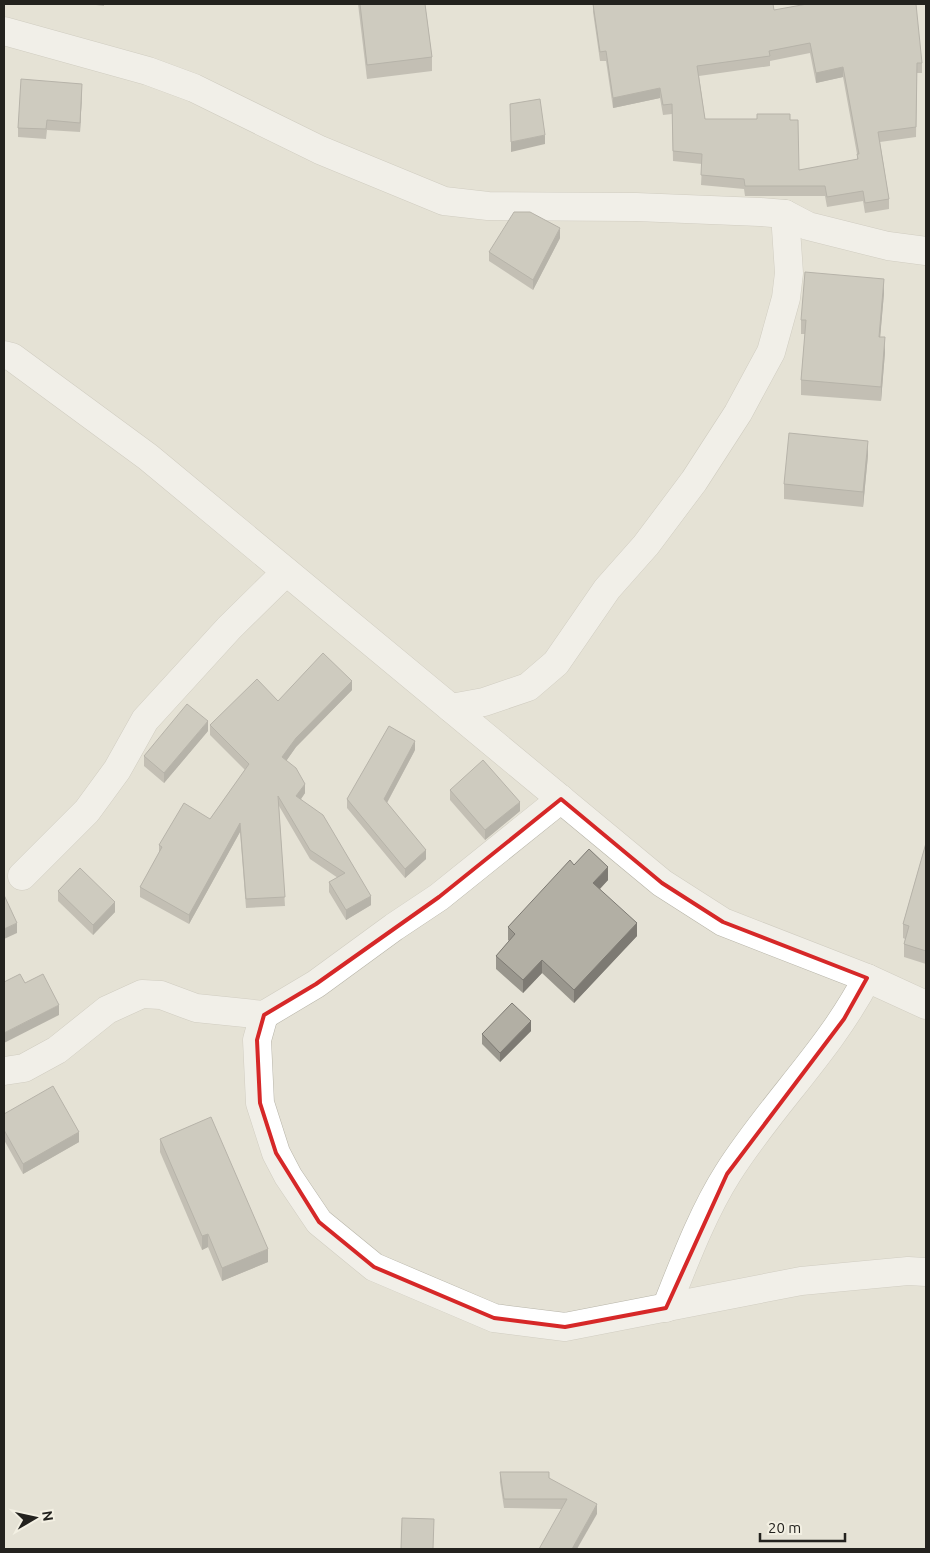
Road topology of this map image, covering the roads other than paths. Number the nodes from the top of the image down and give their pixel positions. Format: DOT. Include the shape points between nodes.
graph roads {
  1 [pos="4,31"];
  2 [pos="785,214"];
  3 [pos="926,251"];
  4 [pos="4,355"];
  5 [pos="286,572"];
  6 [pos="451,708"];
  7 [pos="561,799"];
  8 [pos="22,876"];
  9 [pos="866,978"];
  10 [pos="926,1005"];
  11 [pos="264,1015"];
  12 [pos="4,1070"];
  13 [pos="926,1272"];
  14 [pos="666,1308"];
  1 -- 2 [label="street" via="194,88 320,150 444,200 488,206 636,207"];
  2 -- 3 [label="street" via="808,226 879,244"];
  2 -- 6 [label="street" via="789,273 786,298 771,352 738,413 694,481 608,589 556,663 528,687 484,702"];
  4 -- 5 [label="street" via="148,457"];
  5 -- 6 [label="street"];
  5 -- 8 [label="street" via="229,628 146,720 118,770 87,811"];
  6 -- 7 [label="street"];
  7 -- 9 [label="street" via="662,883 723,922"];
  7 -- 11 [label="street" via="439,898 316,984"];
  9 -- 10 [label="street"];
  9 -- 14 [label="street" via="844,1019 727,1174 701,1225"];
  11 -- 12 [label="street" via="196,1008 161,995 142,994 107,1010 57,1050 24,1068"];
  11 -- 14 [label="street" via="257,1040 260,1103 276,1153 319,1222 374,1267 494,1318 566,1327"];
  13 -- 14 [label="street" via="801,1282"];
}
